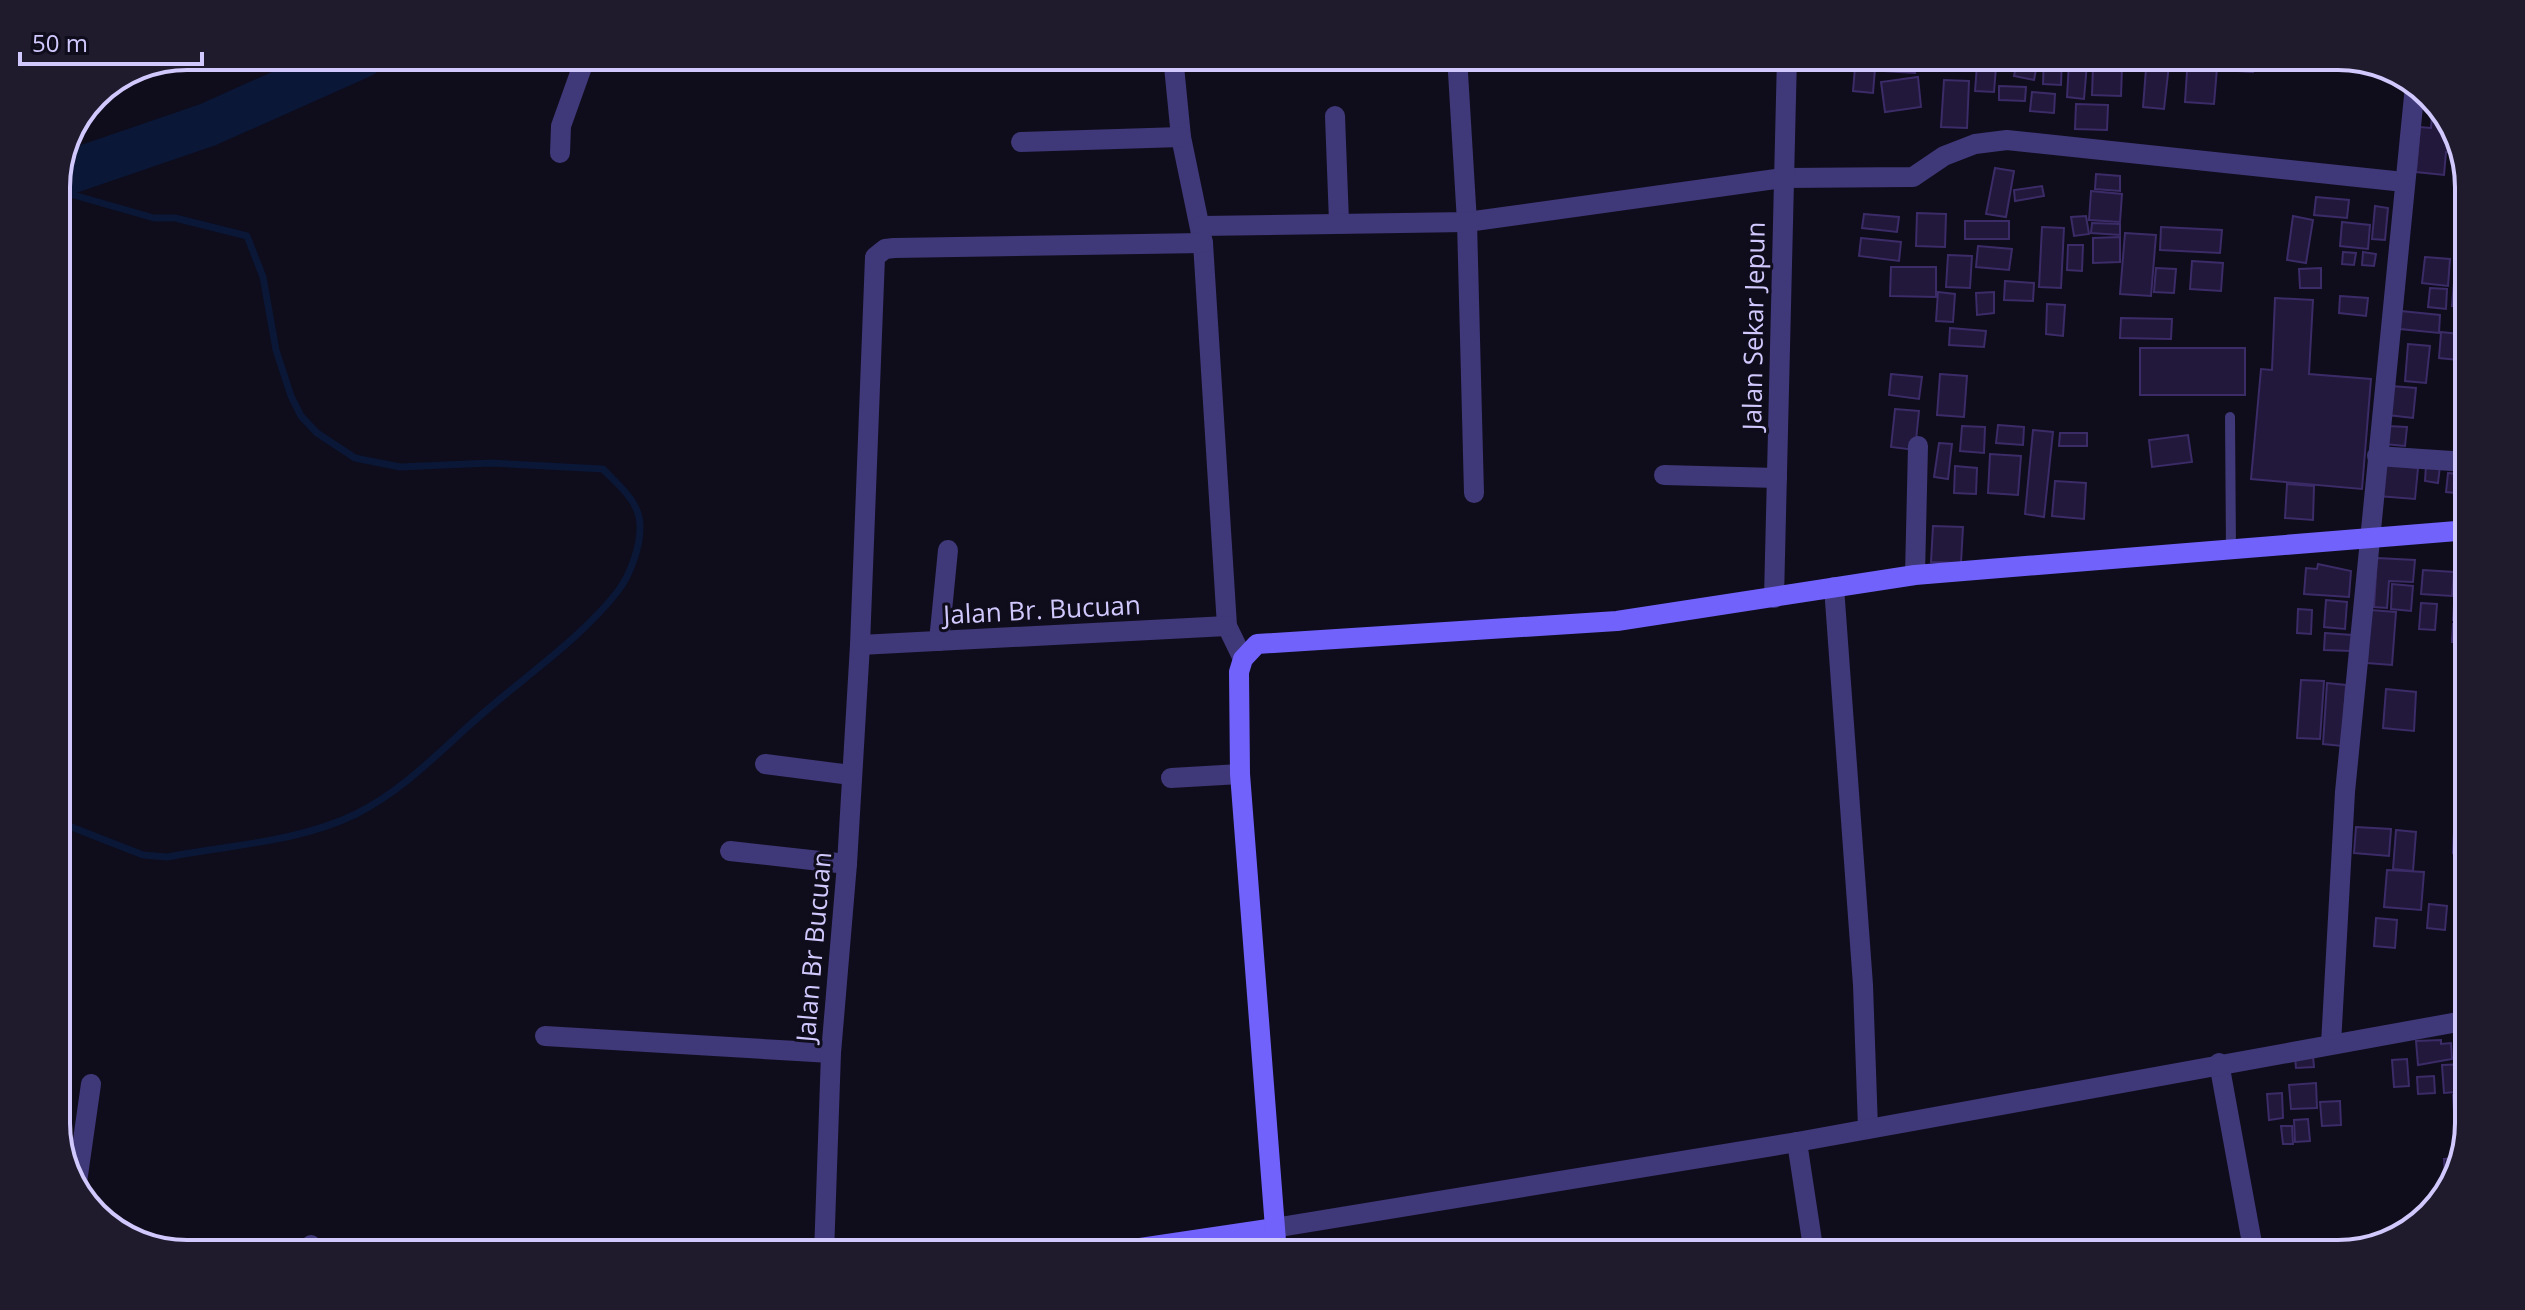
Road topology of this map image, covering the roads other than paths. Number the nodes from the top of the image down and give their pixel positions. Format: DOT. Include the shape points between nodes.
graph roads {
  1 [pos="580,70"];
  2 [pos="1174,70"];
  3 [pos="1458,70"];
  4 [pos="1787,70"];
  5 [pos="2414,98"];
  6 [pos="1335,116"];
  7 [pos="1181,137"];
  8 [pos="1021,142"];
  9 [pos="560,153"];
  10 [pos="1783,178"];
  11 [pos="2404,182"];
  12 [pos="1339,222"];
  13 [pos="1467,222"];
  14 [pos="1202,235"];
  15 [pos="2230,417"];
  16 [pos="1918,446"];
  17 [pos="2377,456"];
  18 [pos="2455,461"];
  19 [pos="1664,475"];
  20 [pos="1777,478"];
  21 [pos="1474,493"];
  22 [pos="2455,531"];
  23 [pos="2370,540"];
  24 [pos="948,550"];
  25 [pos="2231,551"];
  26 [pos="1915,575"];
  27 [pos="1834,587"];
  28 [pos="1774,598"];
  29 [pos="1227,626"];
  30 [pos="939,641"];
  31 [pos="860,645"];
  32 [pos="1243,659"];
  33 [pos="765,764"];
  34 [pos="1240,774"];
  35 [pos="851,775"];
  36 [pos="1171,778"];
  37 [pos="730,851"];
  38 [pos="847,864"];
  39 [pos="2455,1022"];
  40 [pos="545,1036"];
  41 [pos="2331,1044"];
  42 [pos="831,1053"];
  43 [pos="2219,1063"];
  44 [pos="91,1084"];
  45 [pos="1868,1128"];
  46 [pos="1797,1142"];
  47 [pos="79,1168"];
  48 [pos="1274,1228"];
  49 [pos="824,1240"];
  50 [pos="1194,1240"];
  51 [pos="1275,1240"];
  52 [pos="1812,1240"];
  53 [pos="2251,1240"];
  1 -- 9 [label="street" via="567,103"];
  2 -- 7 [label="street"];
  3 -- 13 [label="street"];
  4 -- 10 [label="street, Jalan Sekar Jepun"];
  5 -- 11 [label="street"];
  6 -- 12 [label="street"];
  7 -- 8 [label="street"];
  7 -- 14 [label="street"];
  10 -- 11 [label="street" via="1913,177 1944,156 2007,140"];
  10 -- 13 [label="street"];
  10 -- 20 [label="street, Jalan Sekar Jepun"];
  11 -- 17 [label="street"];
  12 -- 13 [label="street"];
  12 -- 14 [label="street"];
  13 -- 21 [label="street"];
  14 -- 29 [label="street"];
  14 -- 31 [label="street, Jalan Br Bucuan" via="894,248 878,253 873,263"];
  15 -- 25 [label="lane"];
  16 -- 26 [label="street"];
  17 -- 18 [label="street"];
  17 -- 23 [label="street"];
  19 -- 20 [label="street"];
  20 -- 28 [label="street, Jalan Sekar Jepun"];
  22 -- 23 [label="main road"];
  23 -- 25 [label="main road"];
  23 -- 41 [label="street" via="2345,792"];
  24 -- 30 [label="street"];
  25 -- 26 [label="main road"];
  26 -- 27 [label="main road"];
  27 -- 28 [label="main road"];
  27 -- 45 [label="street"];
  28 -- 32 [label="main road" via="1617,621 1271,642 1257,644"];
  29 -- 30 [label="street, Jalan Br. Bucuan"];
  29 -- 32 [label="street"];
  30 -- 31 [label="street, Jalan Br. Bucuan"];
  31 -- 35 [label="street, Jalan Br Bucuan"];
  32 -- 34 [label="main road" via="1238,687"];
  33 -- 35 [label="street"];
  34 -- 36 [label="street"];
  34 -- 48 [label="main road"];
  35 -- 38 [label="street, Jalan Br Bucuan"];
  37 -- 38 [label="street"];
  38 -- 42 [label="street, Jalan Br Bucuan"];
  39 -- 41 [label="street"];
  40 -- 42 [label="street"];
  41 -- 43 [label="street"];
  42 -- 49 [label="street, Jalan Br Bucuan"];
  43 -- 45 [label="street"];
  43 -- 53 [label="street"];
  44 -- 47 [label="street"];
  45 -- 46 [label="street"];
  46 -- 48 [label="street"];
  46 -- 52 [label="street"];
  48 -- 50 [label="main road"];
  48 -- 51 [label="main road"];
}
